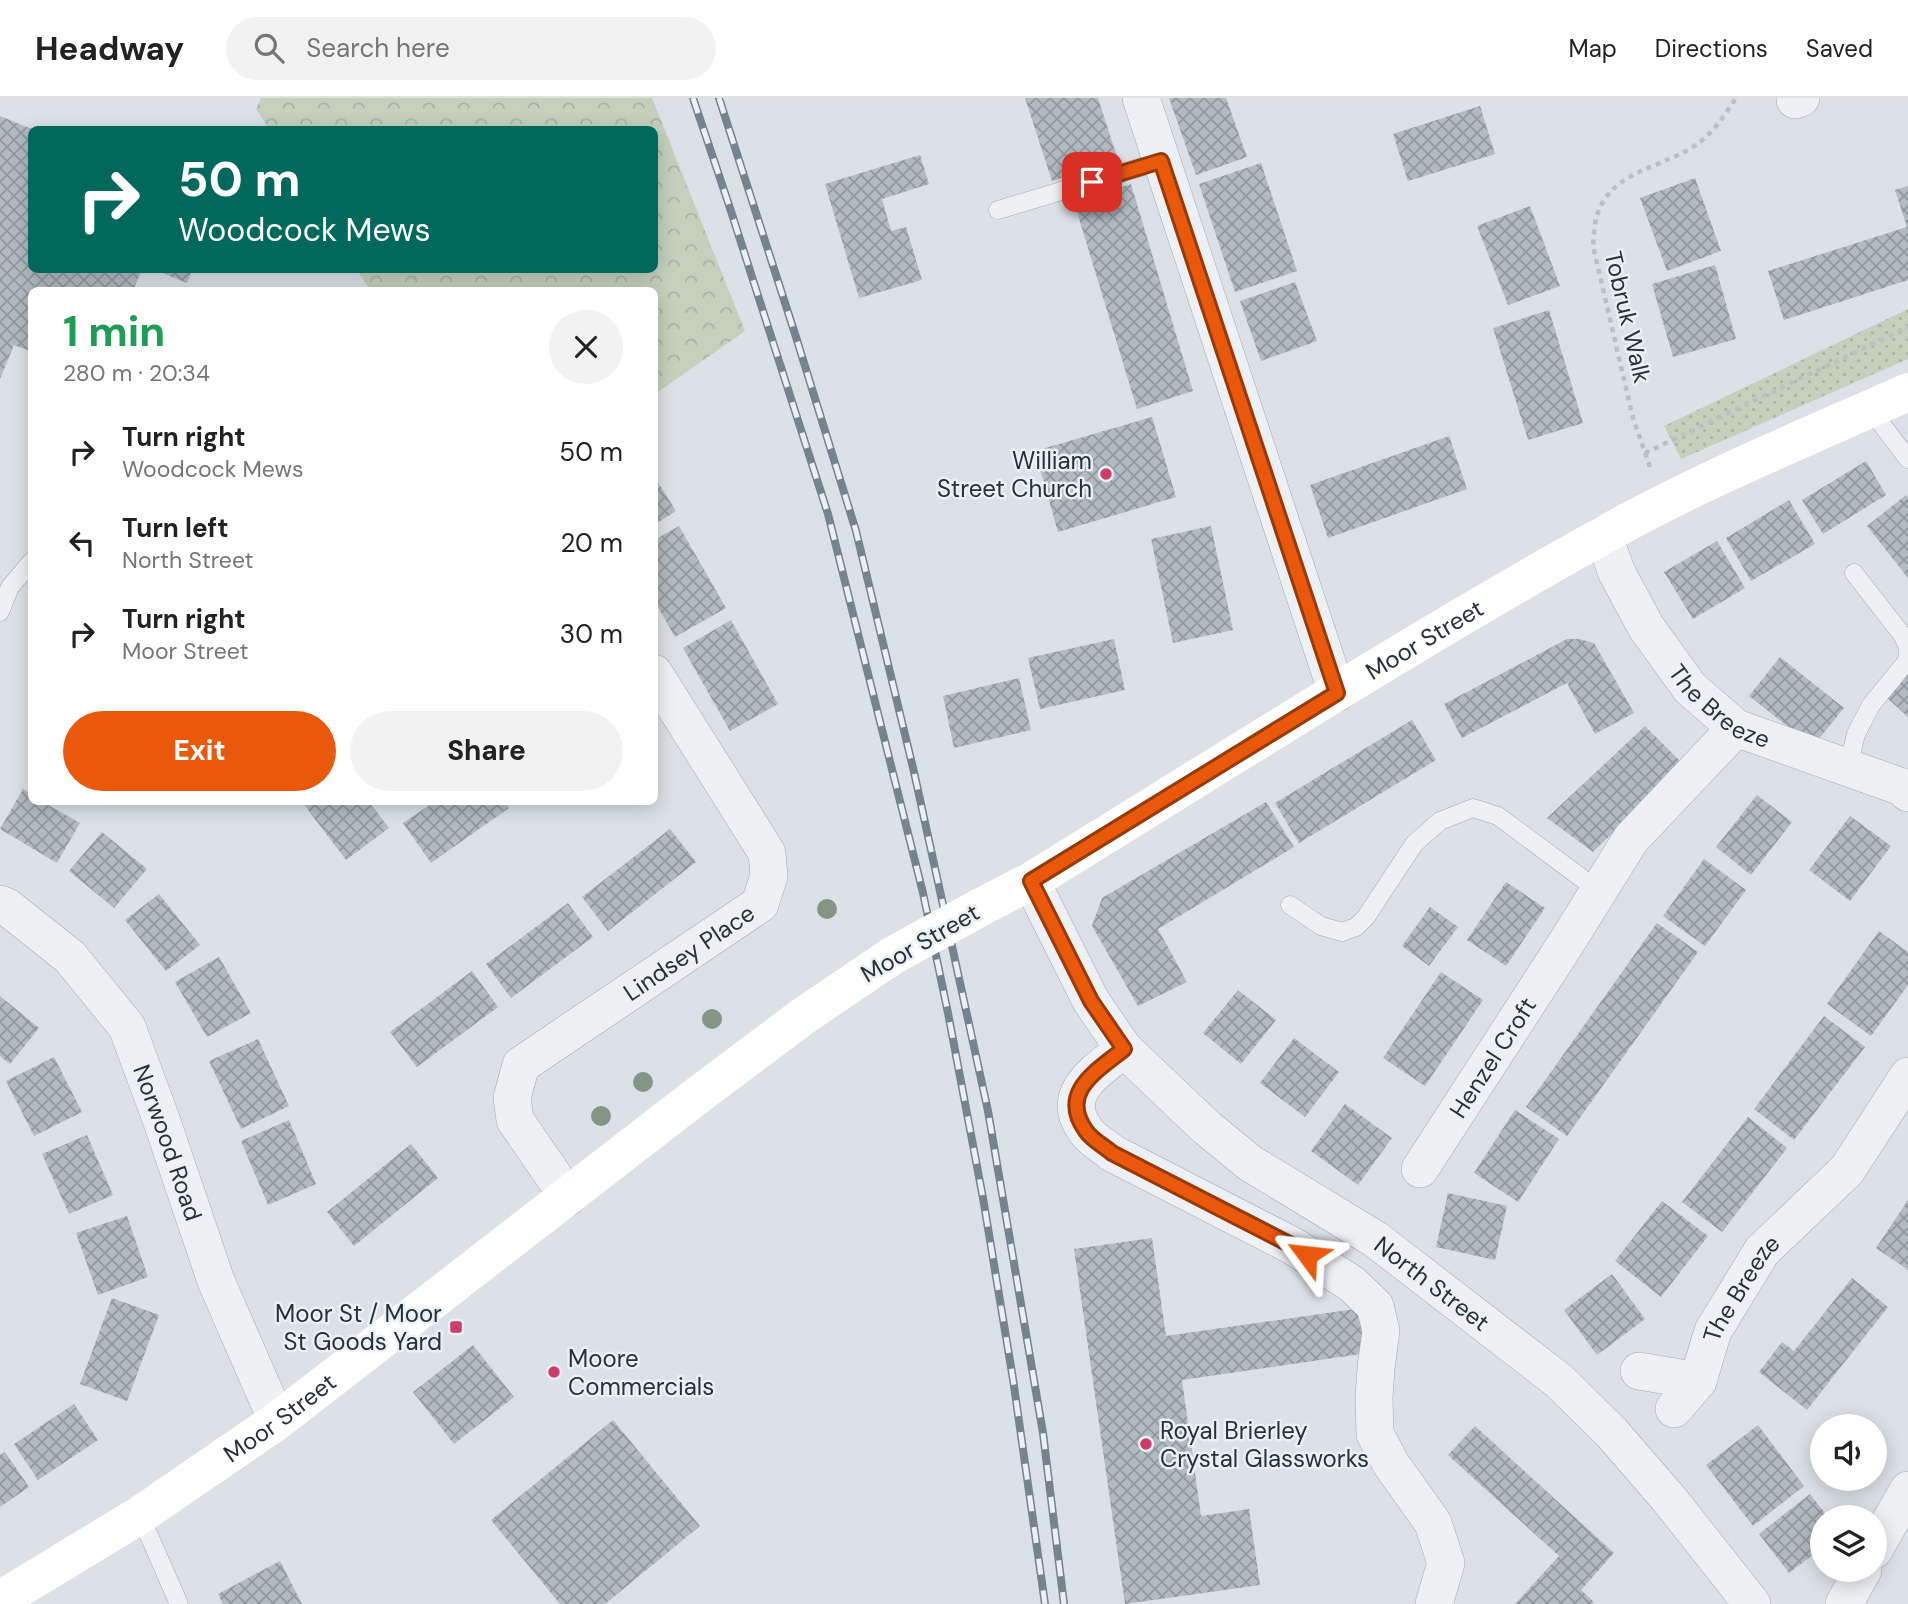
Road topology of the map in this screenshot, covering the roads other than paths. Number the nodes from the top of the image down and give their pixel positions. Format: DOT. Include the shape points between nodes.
graph roads {
  1 [pos="1141,98"];
  2 [pos="1161,161"];
  3 [pos="998,210"];
  4 [pos="1908,392"];
  5 [pos="1870,409"];
  6 [pos="1906,454"];
  7 [pos="1603,535"];
  8 [pos="28,566"];
  9 [pos="1854,573"];
  10 [pos="0,612"];
  11 [pos="658,679"];
  12 [pos="1337,693"];
  13 [pos="1736,728"];
  14 [pos="1848,768"];
  15 [pos="1908,793"];
  16 [pos="1031,881"];
  17 [pos="1599,891"];
  18 [pos="0,904"];
  19 [pos="1290,905"];
  20 [pos="1124,1049"];
  21 [pos="1908,1076"];
  22 [pos="1420,1169"];
  23 [pos="568,1197"];
  24 [pos="1639,1371"];
  25 [pos="1698,1381"];
  26 [pos="1674,1409"];
  27 [pos="277,1421"];
  28 [pos="1908,1490"];
  29 [pos="140,1515"];
  30 [pos="1887,1527"];
  31 [pos="1856,1582"];
  32 [pos="0,1600"];
  33 [pos="179,1604"];
  34 [pos="1434,1604"];
  35 [pos="1752,1604"];
  36 [pos="1844,1604"];
  1 -- 2 [label="street"];
  2 -- 3 [label="lane"];
  2 -- 12 [label="street"];
  4 -- 5 [label="street, Moor Street"];
  5 -- 6 [label="lane"];
  5 -- 7 [label="street, Moor Street"];
  7 -- 12 [label="street, Moor Street"];
  7 -- 13 [label="street, The Breeze" via="1646,627 1690,688"];
  8 -- 10 [label="lane" via="10,587"];
  9 -- 14 [label="lane" via="1908,648 1907,661 1871,705 1856,734"];
  11 -- 23 [label="street, Lindsey Place" via="767,853 769,876 760,904 521,1065 512,1098 515,1120"];
  12 -- 16 [label="street, Moor Street"];
  13 -- 14 [label="street, The Breeze"];
  13 -- 17 [label="street, Henzel Croft" via="1631,839"];
  14 -- 15 [label="street, The Breeze"];
  16 -- 20 [label="street, North Street" via="1091,1001"];
  16 -- 23 [label="street, Moor Street, bridge" via="892,956 802,1017"];
  17 -- 19 [label="lane" via="1498,816 1473,808 1440,821 1414,844 1356,928 1342,932 1321,926"];
  17 -- 22 [label="street, Henzel Croft"];
  18 -- 27 [label="street, Norwood Road" via="70,957 127,1027 216,1281"];
  20 -- 34 [label="street" via="1086,1080 1077,1095 1077,1113 1087,1133 1112,1153 1293,1246 1352,1284 1376,1306 1381,1331 1374,1397 1376,1434 1391,1464 1433,1523 1446,1563"];
  20 -- 35 [label="street, North Street" via="1250,1163 1375,1239 1558,1380 1611,1432"];
  21 -- 25 [label="street, The Breeze" via="1847,1170 1762,1251 1713,1331"];
  23 -- 27 [label="street, Moor Street"];
  24 -- 25 [label="street"];
  25 -- 26 [label="street, The Breeze"];
  27 -- 29 [label="street, Moor Street"];
  28 -- 30 [label="street"];
  29 -- 32 [label="street, Moor Street"];
  29 -- 33 [label="lane"];
  31 -- 36 [label="street"];
}
